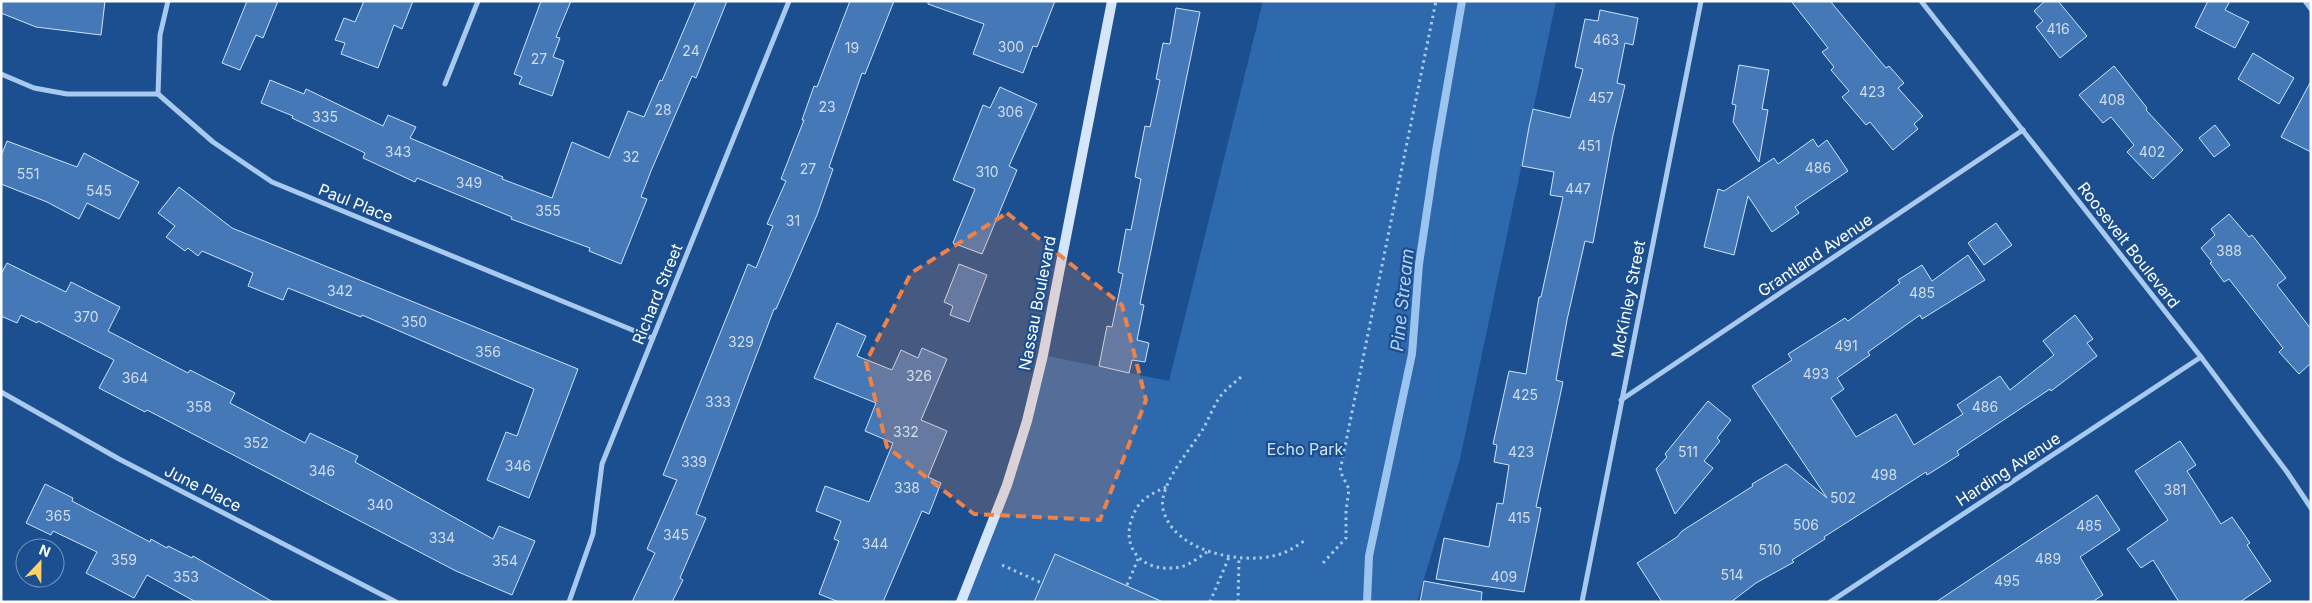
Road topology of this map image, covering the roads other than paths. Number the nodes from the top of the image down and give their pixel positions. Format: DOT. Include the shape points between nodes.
graph roads {
  1 [pos="168,1"];
  2 [pos="478,1"];
  3 [pos="788,1"];
  4 [pos="1112,1"];
  5 [pos="1701,1"];
  6 [pos="1921,1"];
  7 [pos="2305,1"];
  8 [pos="2311,9"];
  9 [pos="1,74"];
  10 [pos="444,84"];
  11 [pos="158,94"];
  12 [pos="2023,130"];
  13 [pos="652,338"];
  14 [pos="2201,357"];
  15 [pos="1,392"];
  16 [pos="1621,400"];
  17 [pos="2311,508"];
  18 [pos="396,602"];
  19 [pos="569,602"];
  20 [pos="961,602"];
  21 [pos="1582,602"];
  22 [pos="1830,602"];
  1 -- 11 [label="street" via="160,35"];
  2 -- 10 [label="street"];
  3 -- 13 [label="street, Richard Street"];
  4 -- 20 [label="main road, Nassau Boulevard" via="1043,355 1027,421 1007,485"];
  5 -- 16 [label="street, McKinley Street"];
  6 -- 12 [label="street, Roosevelt Boulevard"];
  7 -- 8 [label="street"];
  9 -- 11 [label="street" via="34,88 67,94"];
  11 -- 13 [label="street, Paul Place" via="213,142 272,182"];
  12 -- 14 [label="street, Roosevelt Boulevard"];
  12 -- 16 [label="street, Grantland Avenue"];
  13 -- 19 [label="street, Richard Street" via="602,464 593,534"];
  14 -- 17 [label="street, Roosevelt Boulevard"];
  14 -- 22 [label="street, Harding Avenue"];
  15 -- 18 [label="street, June Place" via="119,459"];
  16 -- 21 [label="street, McKinley Street"];
}
